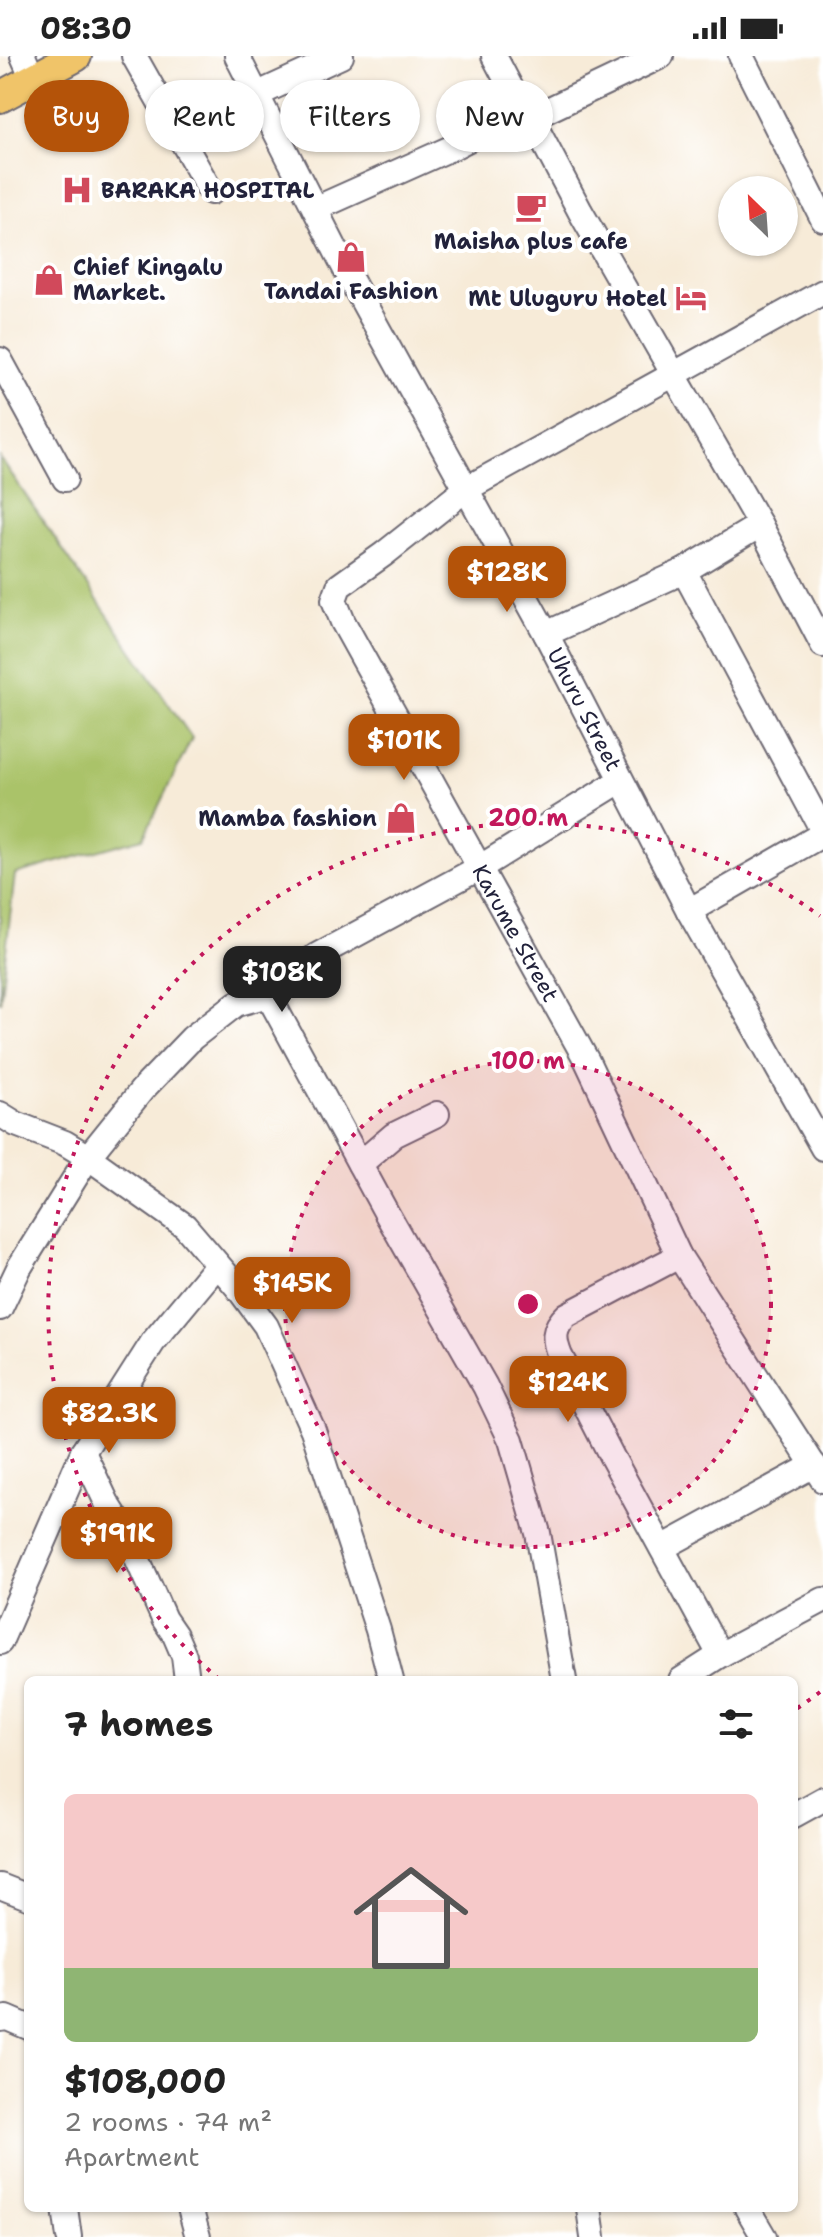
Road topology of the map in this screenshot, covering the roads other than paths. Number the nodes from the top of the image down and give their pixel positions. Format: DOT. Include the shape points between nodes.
graph roads {
  1 [pos="76,56"];
  2 [pos="134,56"];
  3 [pos="237,56"];
  4 [pos="341,56"];
  5 [pos="494,56"];
  6 [pos="661,56"];
  7 [pos="741,56"];
  8 [pos="28,67"];
  9 [pos="249,80"];
  10 [pos="507,80"];
  11 [pos="264,91"];
  12 [pos="0,97"];
  13 [pos="553,104"];
  14 [pos="264,110"];
  15 [pos="442,152"];
  16 [pos="547,152"];
  17 [pos="211,192"];
  18 [pos="315,209"];
  19 [pos="823,219"];
  20 [pos="823,292"];
  21 [pos="0,360"];
  22 [pos="673,373"];
  23 [pos="65,479"];
  24 [pos="466,489"];
  25 [pos="760,525"];
  26 [pos="684,571"];
  27 [pos="546,634"];
  28 [pos="821,637"];
  29 [pos="620,781"];
  30 [pos="823,832"];
  31 [pos="479,868"];
  32 [pos="689,911"];
  33 [pos="268,995"];
  34 [pos="0,1114"];
  35 [pos="437,1114"];
  36 [pos="823,1148"];
  37 [pos="88,1157"];
  38 [pos="360,1164"];
  39 [pos="679,1256"];
  40 [pos="217,1265"];
  41 [pos="0,1308"];
  42 [pos="83,1452"];
  43 [pos="819,1473"];
  44 [pos="662,1548"];
  45 [pos="823,1600"];
  46 [pos="0,1642"];
  47 [pos="720,1655"];
  48 [pos="186,1676"];
  49 [pos="390,1676"];
  50 [pos="563,1676"];
  51 [pos="687,1676"];
  52 [pos="823,1799"];
  53 [pos="798,1813"];
  54 [pos="0,1886"];
  55 [pos="24,1895"];
  56 [pos="0,2019"];
  57 [pos="24,2025"];
  58 [pos="66,2212"];
  59 [pos="191,2212"];
  60 [pos="590,2212"];
  61 [pos="749,2212"];
  62 [pos="69,2237"];
  63 [pos="198,2237"];
  64 [pos="593,2237"];
  65 [pos="764,2237"];
  1 -- 8 [label="main road"];
  2 -- 17 [label="street"];
  3 -- 9 [label="street, Uhuru Street"];
  4 -- 11 [label="street"];
  5 -- 10 [label="street"];
  6 -- 13 [label="street"];
  7 -- 19 [label="street"];
  8 -- 12 [label="main road"];
  14 -- 18 [label="street, Uhuru Street"];
  15 -- 18 [label="street"];
  16 -- 22 [label="street"];
  18 -- 24 [label="street, Uhuru Street"];
  20 -- 22 [label="street, Karume Street"];
  21 -- 23 [label="street"];
  22 -- 24 [label="street, Karume Street"];
  22 -- 25 [label="street"];
  24 -- 27 [label="street, Uhuru Street"];
  24 -- 31 [label="street, Karume Street" via="339,586 334,600"];
  25 -- 26 [label="street"];
  25 -- 28 [label="street"];
  26 -- 27 [label="street"];
  26 -- 30 [label="street"];
  27 -- 29 [label="street, Uhuru Street"];
  29 -- 31 [label="street"];
  29 -- 32 [label="street, Uhuru Street"];
  30 -- 32 [label="street"];
  31 -- 33 [label="street" via="316,956"];
  31 -- 39 [label="street, Karume Street" via="587,1061"];
  32 -- 36 [label="street, Uhuru Street"];
  33 -- 37 [label="street" via="236,1004 192,1038"];
  33 -- 38 [label="street"];
  34 -- 37 [label="street"];
  35 -- 38 [label="street" via="394,1135"];
  37 -- 40 [label="street" via="185,1226"];
  37 -- 41 [label="street"];
  38 -- 50 [label="street" via="511,1440 538,1533"];
  39 -- 43 [label="street, Karume Street"];
  39 -- 44 [label="street" via="567,1315 554,1339"];
  40 -- 42 [label="street" via="153,1342"];
  40 -- 49 [label="street" via="266,1326 309,1419"];
  42 -- 46 [label="street"];
  42 -- 48 [label="street" via="175,1635"];
  43 -- 44 [label="street"];
  44 -- 47 [label="street"];
  45 -- 47 [label="street"];
  47 -- 51 [label="street"];
  52 -- 53 [label="street"];
  54 -- 55 [label="street"];
  56 -- 57 [label="street"];
  58 -- 62 [label="street"];
  59 -- 63 [label="street"];
  60 -- 64 [label="street"];
  61 -- 65 [label="street"];
}
